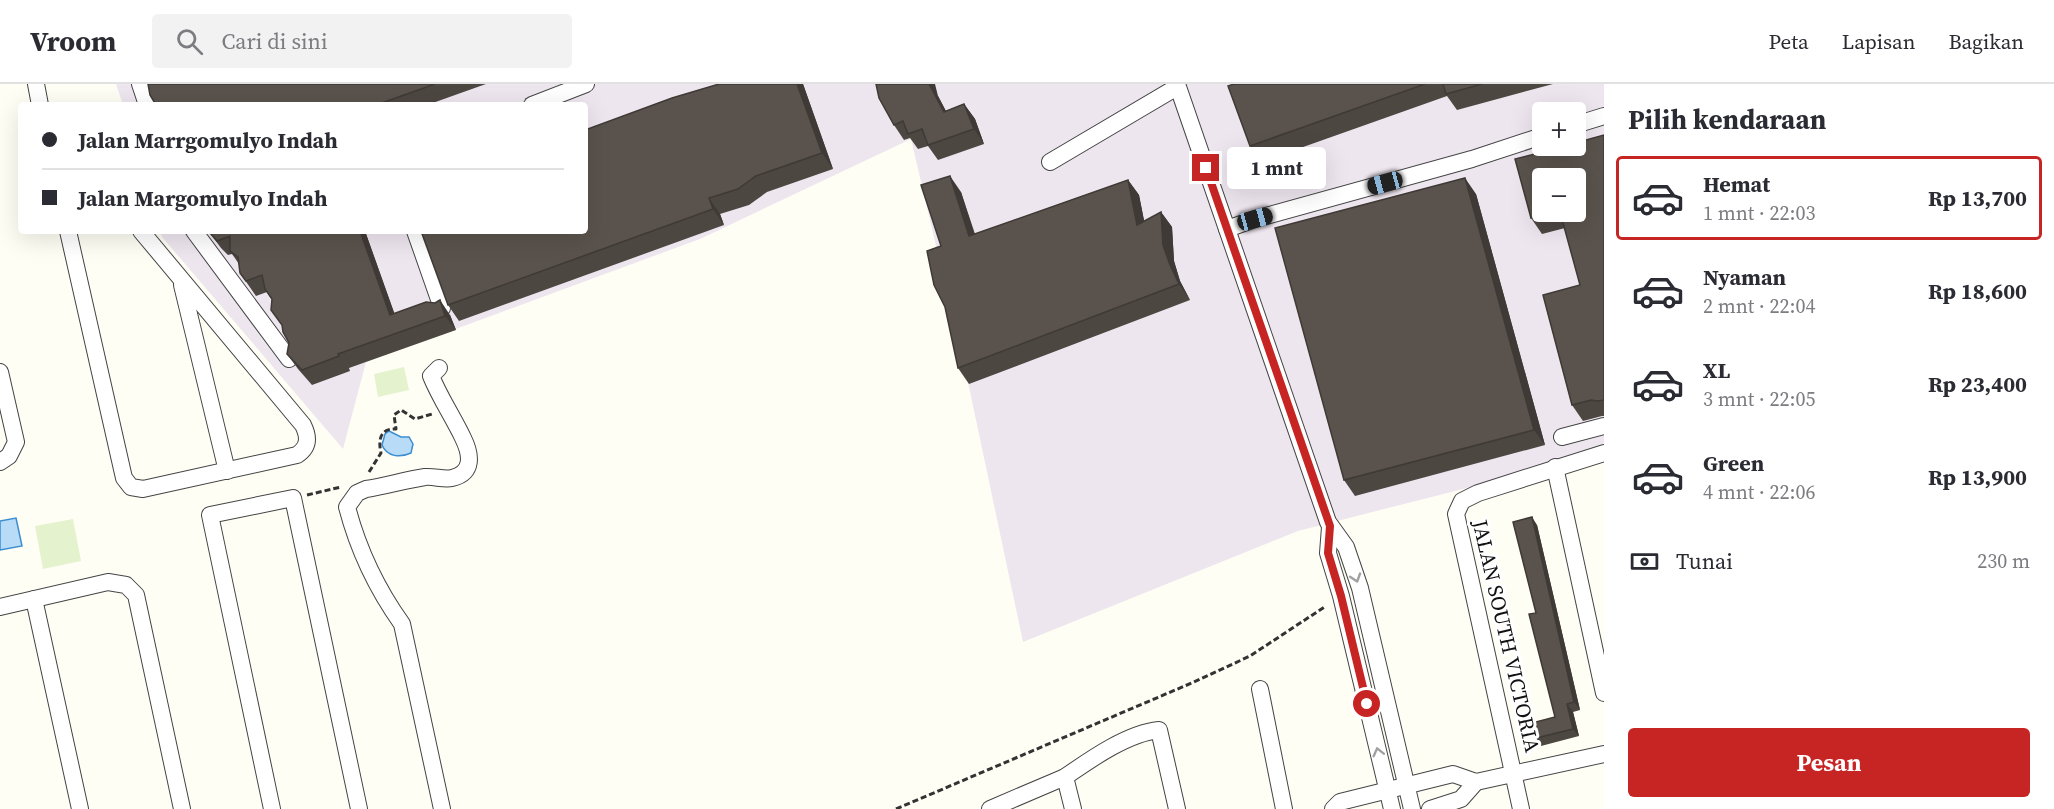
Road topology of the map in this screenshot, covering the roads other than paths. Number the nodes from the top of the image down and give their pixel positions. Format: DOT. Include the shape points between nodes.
graph roads {
  1 [pos="36,84"];
  2 [pos="140,84"];
  3 [pos="586,84"];
  4 [pos="1177,85"];
  5 [pos="39,102"];
  6 [pos="146,102"];
  7 [pos="540,102"];
  8 [pos="1604,116"];
  9 [pos="1586,122"];
  10 [pos="1532,139"];
  11 [pos="1050,162"];
  12 [pos="1227,229"];
  13 [pos="69,234"];
  14 [pos="144,234"];
  15 [pos="196,234"];
  16 [pos="416,234"];
  17 [pos="181,279"];
  18 [pos="442,308"];
  19 [pos="289,359"];
  20 [pos="439,368"];
  21 [pos="0,372"];
  22 [pos="1604,426"];
  23 [pos="1562,437"];
  24 [pos="1604,453"];
  25 [pos="0,462"];
  26 [pos="1555,468"];
  27 [pos="227,471"];
  28 [pos="1330,526"];
  29 [pos="34,599"];
  30 [pos="0,607"];
  31 [pos="1260,689"];
  32 [pos="1604,693"];
  33 [pos="1604,754"];
  34 [pos="1514,774"];
  35 [pos="1065,777"];
  36 [pos="1476,782"];
  37 [pos="1407,785"];
  38 [pos="1388,789"];
  39 [pos="80,809"];
  40 [pos="182,809"];
  41 [pos="272,809"];
  42 [pos="359,809"];
  43 [pos="442,809"];
  44 [pos="990,809"];
  45 [pos="1073,809"];
  46 [pos="1177,809"];
  47 [pos="1284,809"];
  48 [pos="1333,809"];
  49 [pos="1392,809"];
  50 [pos="1412,809"];
  51 [pos="1430,809"];
  52 [pos="1521,809"];
  1 -- 5 [label="street"];
  2 -- 6 [label="street"];
  3 -- 7 [label="street"];
  4 -- 11 [label="street"];
  4 -- 12 [label="street"];
  8 -- 9 [label="street"];
  10 -- 12 [label="street"];
  12 -- 28 [label="street"];
  13 -- 27 [label="street" via="124,478 131,487 143,489"];
  14 -- 17 [label="street"];
  15 -- 19 [label="street"];
  16 -- 18 [label="street"];
  17 -- 27 [label="street"];
  17 -- 27 [label="street" via="307,433 307,444 297,455"];
  20 -- 43 [label="street" via="431,376 464,440 469,465 466,472 451,479 427,477 366,489 357,493 347,507 369,567 402,624"];
  21 -- 25 [label="street" via="16,442 9,456"];
  22 -- 23 [label="street"];
  24 -- 26 [label="street, JALAN SOUTH VICTORIA"];
  26 -- 32 [label="street"];
  26 -- 34 [label="street, JALAN SOUTH VICTORIA" via="1478,493 1462,501 1456,514"];
  28 -- 37 [label="street, one-way" via="1346,547 1360,588"];
  38 -- 28 [label="street, one-way" via="1328,553"];
  29 -- 30 [label="street"];
  29 -- 39 [label="street"];
  29 -- 40 [label="street" via="108,582 126,585 136,595"];
  31 -- 47 [label="street"];
  33 -- 34 [label="street"];
  34 -- 36 [label="street"];
  34 -- 52 [label="street, JALAN SOUTH VICTORIA"];
  35 -- 44 [label="street"];
  35 -- 45 [label="street"];
  35 -- 46 [label="street" via="1092,758 1146,731 1159,730"];
  36 -- 37 [label="street" via="1453,774"];
  36 -- 51 [label="street" via="1461,799"];
  37 -- 38 [label="street"];
  37 -- 50 [label="street"];
  38 -- 48 [label="street" via="1340,802"];
  38 -- 49 [label="street"];
  41 -- 42 [label="street" via="210,515 293,498"];
}
